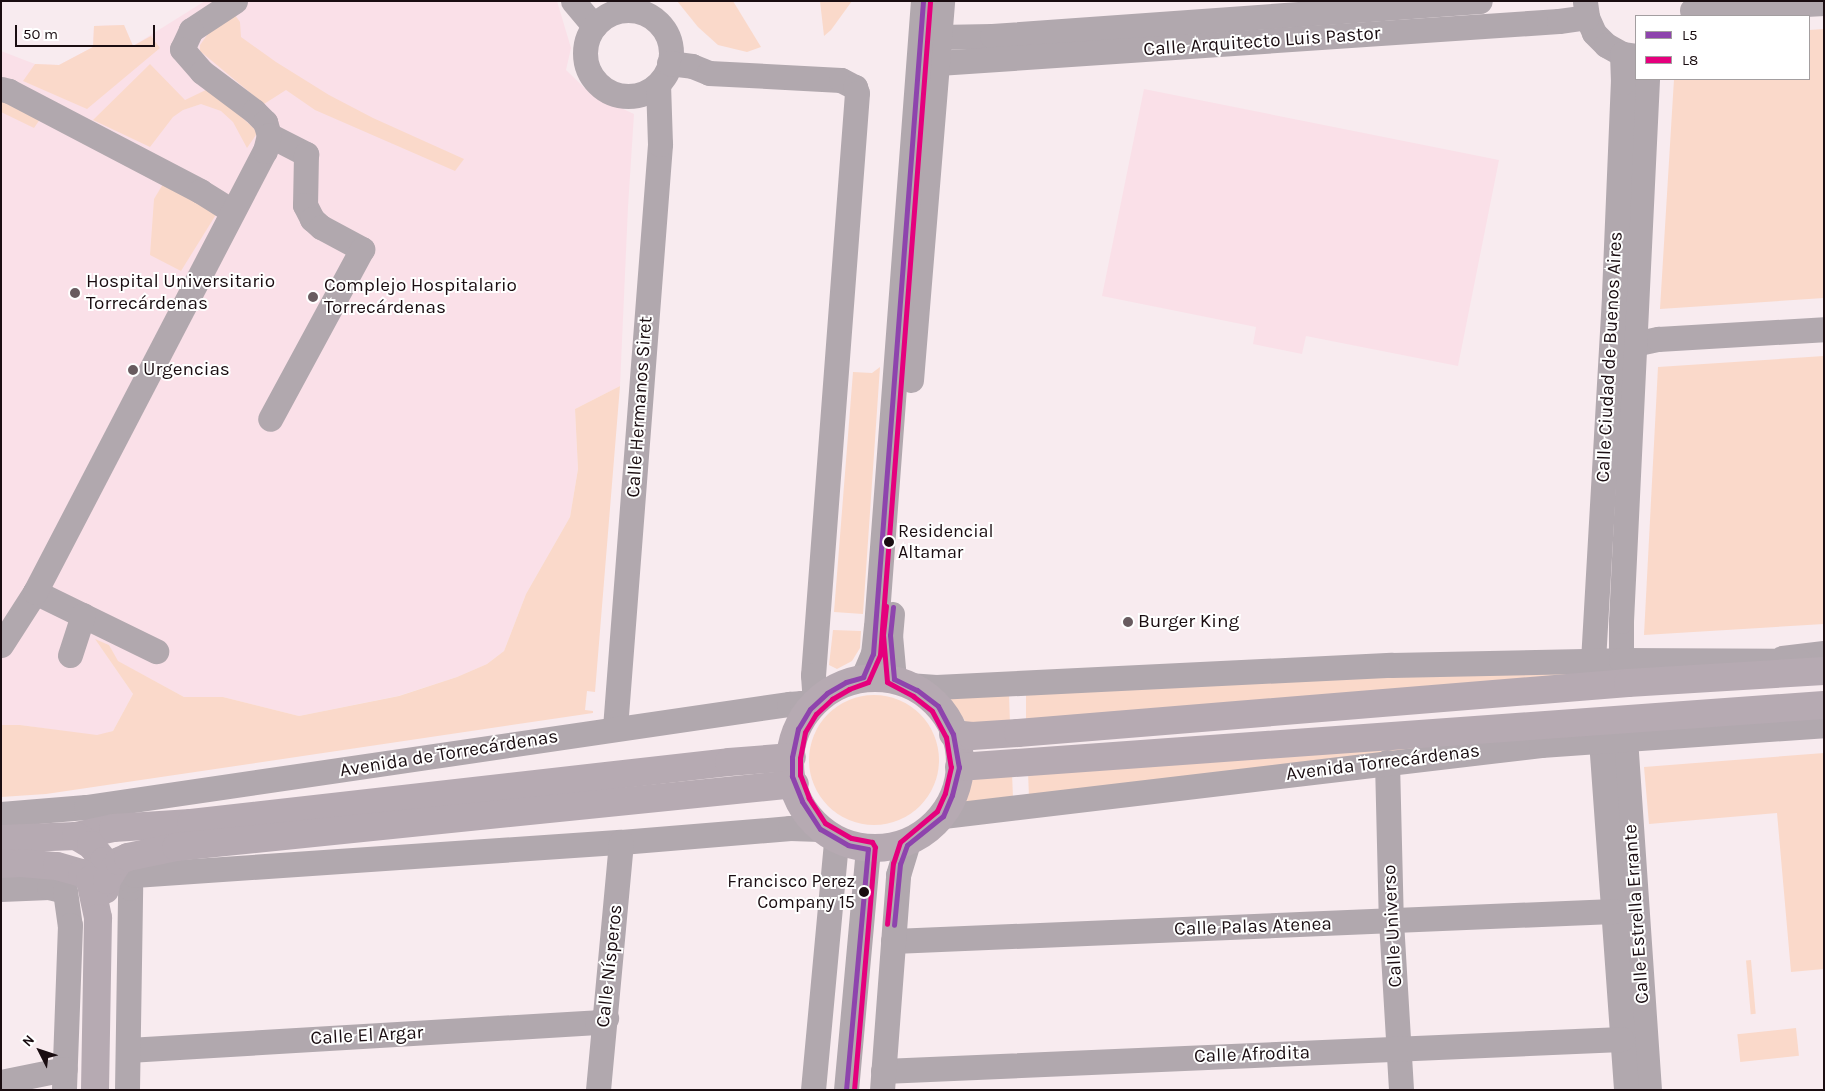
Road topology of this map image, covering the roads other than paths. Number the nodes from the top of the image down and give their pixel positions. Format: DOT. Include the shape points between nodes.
graph roads {
  1 [pos="235,1"];
  2 [pos="573,1"];
  3 [pos="922,1"];
  4 [pos="942,1"];
  5 [pos="1480,1"];
  6 [pos="1824,3"];
  7 [pos="644,7"];
  8 [pos="1586,9"];
  9 [pos="1692,9"];
  10 [pos="594,26"];
  11 [pos="939,37"];
  12 [pos="1629,55"];
  13 [pos="938,63"];
  14 [pos="664,74"];
  15 [pos="1647,80"];
  16 [pos="1,89"];
  17 [pos="269,136"];
  18 [pos="232,211"];
  19 [pos="1824,329"];
  20 [pos="1634,344"];
  21 [pos="270,419"];
  22 [pos="35,592"];
  23 [pos="83,615"];
  24 [pos="1,645"];
  25 [pos="156,651"];
  26 [pos="1824,653"];
  27 [pos="70,655"];
  28 [pos="1621,660"];
  29 [pos="1593,661"];
  30 [pos="1762,661"];
  31 [pos="1824,661"];
  32 [pos="1824,671"];
  33 [pos="863,678"];
  34 [pos="901,682"];
  35 [pos="1824,705"];
  36 [pos="812,706"];
  37 [pos="1824,725"];
  38 [pos="615,728"];
  39 [pos="953,734"];
  40 [pos="1613,739"];
  41 [pos="792,757"];
  42 [pos="1388,762"];
  43 [pos="959,767"];
  44 [pos="1628,780"];
  45 [pos="1603,782"];
  46 [pos="795,784"];
  47 [pos="1,814"];
  48 [pos="943,816"];
  49 [pos="828,834"];
  50 [pos="76,836"];
  51 [pos="1,839"];
  52 [pos="621,842"];
  53 [pos="907,845"];
  54 [pos="176,847"];
  55 [pos="868,850"];
  56 [pos="99,853"];
  57 [pos="11,863"];
  58 [pos="119,880"];
  59 [pos="1,889"];
  60 [pos="1613,911"];
  61 [pos="98,918"];
  62 [pos="1391,921"];
  63 [pos="893,941"];
  64 [pos="606,1018"];
  65 [pos="1621,1039"];
  66 [pos="1400,1049"];
  67 [pos="128,1050"];
  68 [pos="65,1079"];
  69 [pos="882,1080"];
  70 [pos="1,1082"];
  71 [pos="95,1090"];
  72 [pos="127,1090"];
  73 [pos="598,1090"];
  74 [pos="813,1090"];
  75 [pos="846,1090"];
  76 [pos="1401,1090"];
  77 [pos="1626,1090"];
  78 [pos="1649,1090"];
  1 -- 17 [label="street" via="191,30 182,49 202,72 254,111 264,122"];
  2 -- 10 [label="street"];
  3 -- 33 [label="street" via="876,627 873,654"];
  4 -- 11 [label="street"];
  5 -- 11 [label="street, Calle Arquitecto Luis Pastor" via="992,36"];
  6 -- 9 [label="street"];
  7 -- 10 [label="street" via="613,12"];
  7 -- 14 [label="street" via="667,33 671,45"];
  8 -- 12 [label="street, Calle Ciudad de Buenos Aires" via="1594,33 1606,45"];
  8 -- 13 [label="street, Calle Arquitecto Luis Pastor" via="1519,24"];
  10 -- 14 [label="street" via="588,36 585,58 591,75 601,86 619,95 634,96 642,94"];
  11 -- 13 [label="street"];
  12 -- 29 [label="street, Calle Ciudad de Buenos Aires" via="1623,82"];
  13 -- 34 [label="street" via="890,635"];
  14 -- 36 [label="street" via="692,66 709,73 841,80 855,87 857,93"];
  14 -- 38 [label="street, Calle Hermanos Siret"];
  15 -- 20 [label="street, Calle Ciudad de Buenos Aires"];
  16 -- 18 [label="street" via="183,182"];
  17 -- 18 [label="street" via="265,151"];
  17 -- 21 [label="street" via="306,154 305,205 312,219 362,249"];
  18 -- 22 [label="street"];
  19 -- 20 [label="street"];
  20 -- 28 [label="street, Calle Ciudad de Buenos Aires"];
  22 -- 23 [label="street"];
  22 -- 24 [label="street"];
  23 -- 25 [label="street"];
  23 -- 27 [label="street"];
  26 -- 30 [label="street"];
  28 -- 29 [label="street"];
  28 -- 30 [label="street"];
  29 -- 34 [label="street" via="1381,666 936,688"];
  30 -- 31 [label="street"];
  32 -- 39 [label="main road" via="1628,683 1018,733"];
  33 -- 34 [label="main road"];
  33 -- 36 [label="main road" via="837,687"];
  34 -- 39 [label="main road" via="938,706"];
  35 -- 43 [label="main road, Avenida Torrecárdenas"];
  36 -- 38 [label="street, Avenida de Torrecárdenas" via="789,704"];
  36 -- 41 [label="main road" via="798,728"];
  37 -- 40 [label="street, Avenida Torrecárdenas"];
  38 -- 47 [label="street, Avenida de Torrecárdenas" via="316,775 86,807"];
  39 -- 43 [label="main road"];
  40 -- 42 [label="street, Avenida Torrecárdenas"];
  40 -- 44 [label="street, Calle Estrella Errante"];
  40 -- 45 [label="street, Calle Estrella Errante"];
  41 -- 46 [label="main road"];
  41 -- 50 [label="main road, Avenida de Torrecárdenas" via="191,823 113,828"];
  42 -- 48 [label="street, Avenida Torrecárdenas"];
  42 -- 62 [label="street, Calle Universo"];
  43 -- 48 [label="main road" via="950,804"];
  44 -- 45 [label="street"];
  44 -- 78 [label="street, Calle Estrella Errante"];
  45 -- 60 [label="street, Calle Estrella Errante"];
  46 -- 49 [label="main road" via="807,811"];
  46 -- 54 [label="main road"];
  48 -- 53 [label="main road"];
  49 -- 52 [label="street" via="790,828"];
  49 -- 55 [label="main road" via="848,845"];
  49 -- 74 [label="street"];
  50 -- 51 [label="main road, Avenida de Torrecárdenas"];
  50 -- 56 [label="main road"];
  52 -- 58 [label="street" via="134,875"];
  52 -- 64 [label="street, Calle Nísperos"];
  53 -- 55 [label="main road"];
  53 -- 63 [label="street" via="900,864"];
  54 -- 56 [label="main road" via="130,848"];
  54 -- 58 [label="main road" via="119,861"];
  55 -- 75 [label="street"];
  56 -- 57 [label="main road"];
  56 -- 58 [label="main road"];
  57 -- 61 [label="main road" via="57,866 82,873 90,880 94,891"];
  58 -- 61 [label="main road"];
  58 -- 67 [label="street"];
  59 -- 68 [label="street" via="49,887 65,892 69,910"];
  60 -- 62 [label="street, Calle Palas Atenea"];
  60 -- 65 [label="street, Calle Estrella Errante"];
  61 -- 71 [label="main road"];
  62 -- 63 [label="street, Calle Palas Atenea"];
  62 -- 66 [label="street, Calle Universo"];
  63 -- 69 [label="street"];
  64 -- 67 [label="street, Calle El Argar" via="597,1022"];
  64 -- 73 [label="street, Calle Nísperos"];
  65 -- 66 [label="street, Calle Afrodita"];
  65 -- 77 [label="street, Calle Estrella Errante"];
  66 -- 69 [label="street, Calle Afrodita"];
  66 -- 76 [label="street, Calle Universo"];
  67 -- 72 [label="street"];
  68 -- 70 [label="street"];
}
